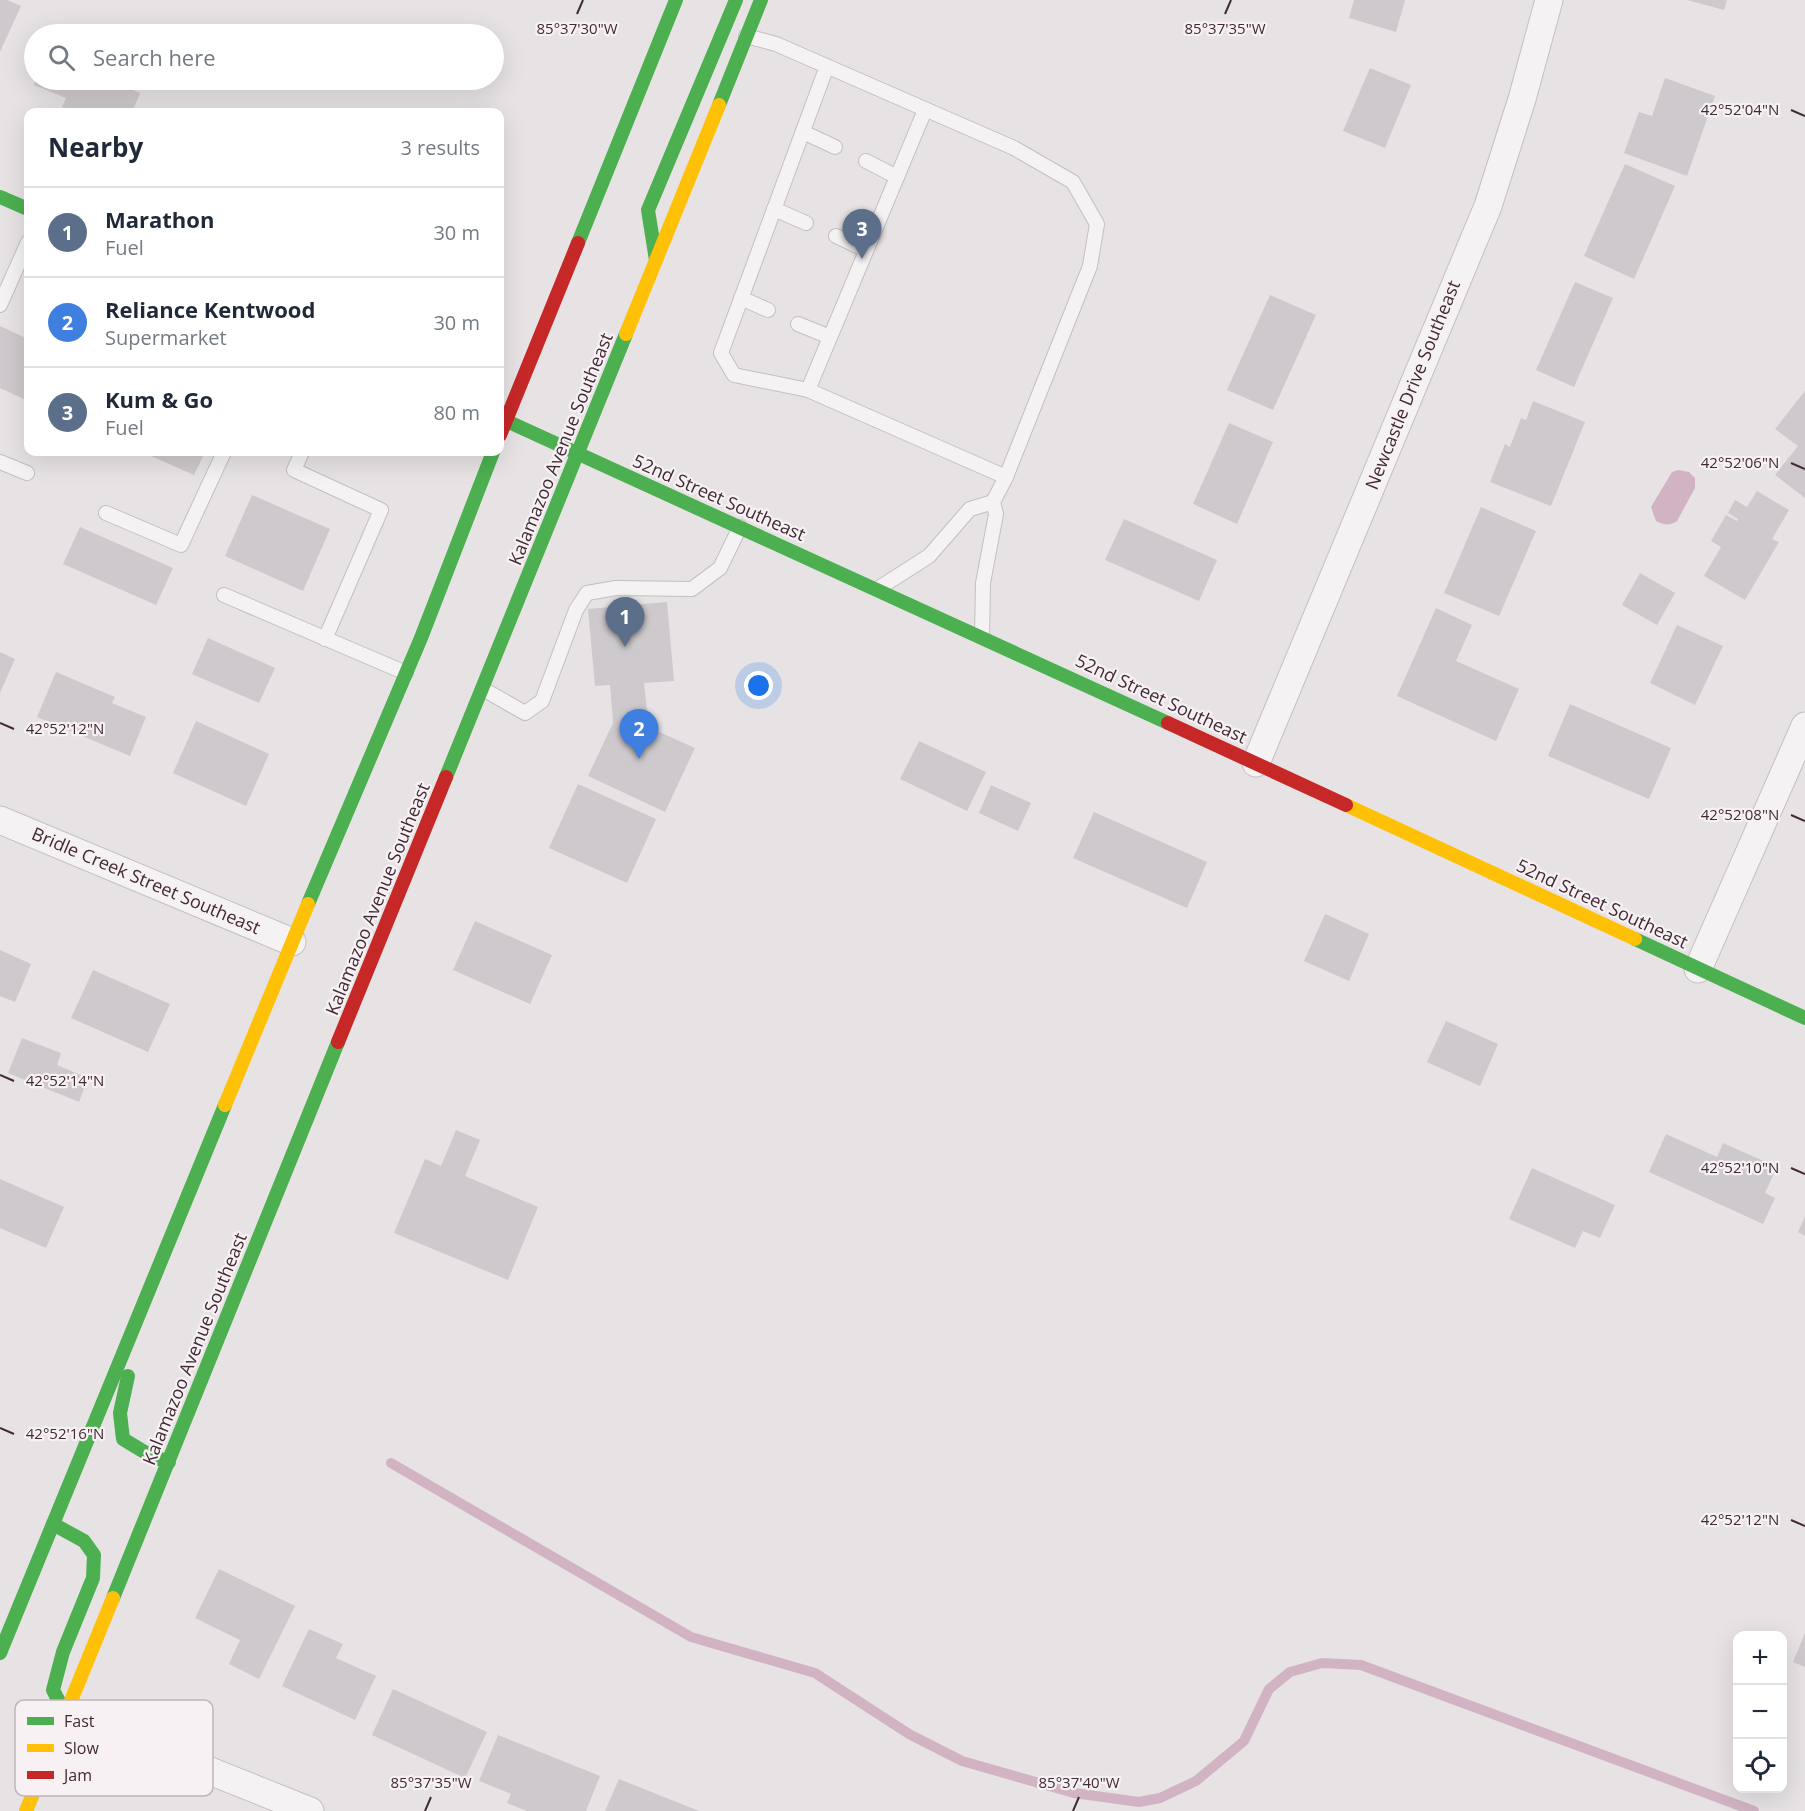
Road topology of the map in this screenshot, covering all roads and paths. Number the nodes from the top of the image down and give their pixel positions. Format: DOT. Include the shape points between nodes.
graph roads {
  1 [pos="676,0"];
  2 [pos="736,0"];
  3 [pos="761,0"];
  4 [pos="1549,0"];
  5 [pos="746,36"];
  6 [pos="827,66"];
  7 [pos="925,110"];
  8 [pos="803,132"];
  9 [pos="835,147"];
  10 [pos="866,161"];
  11 [pos="897,177"];
  12 [pos="0,197"];
  13 [pos="24,207"];
  14 [pos="774,209"];
  15 [pos="806,223"];
  16 [pos="836,236"];
  17 [pos="866,250"];
  18 [pos="24,251"];
  19 [pos="656,260"];
  20 [pos="741,298"];
  21 [pos="0,305"];
  22 [pos="768,310"];
  23 [pos="798,324"];
  24 [pos="830,338"];
  25 [pos="808,390"];
  26 [pos="504,415"];
  27 [pos="504,421"];
  28 [pos="578,453"];
  29 [pos="222,456"];
  30 [pos="300,456"];
  31 [pos="491,456"];
  32 [pos="0,462"];
  33 [pos="27,473"];
  34 [pos="1006,477"];
  35 [pos="993,502"];
  36 [pos="106,513"];
  37 [pos="740,527"];
  38 [pos="877,589"];
  39 [pos="224,595"];
  40 [pos="982,638"];
  41 [pos="325,639"];
  42 [pos="406,674"];
  43 [pos="483,689"];
  44 [pos="1805,726"];
  45 [pos="1256,763"];
  46 [pos="0,820"];
  47 [pos="292,942"];
  48 [pos="1698,969"];
  49 [pos="1805,1018"];
  50 [pos="144,1301"];
  51 [pos="169,1462"];
  52 [pos="53,1524"];
  53 [pos="0,1653"];
  54 [pos="58,1700"];
  55 [pos="70,1700"];
  56 [pos="213,1772"];
  57 [pos="32,1796"];
  58 [pos="26,1811"];
  59 [pos="310,1811"];
  1 -- 26 [label="main road"];
  2 -- 19 [label="main road" via="648,210"];
  3 -- 5 [label="main road, Kalamazoo Avenue Southeast"];
  4 -- 45 [label="street, Newcastle Drive Southeast" via="1488,206"];
  5 -- 6 [label="lane"];
  5 -- 19 [label="main road, Kalamazoo Avenue Southeast"];
  6 -- 7 [label="lane"];
  6 -- 8 [label="lane"];
  7 -- 11 [label="lane"];
  7 -- 34 [label="lane" via="1014,148 1073,182 1097,224 1090,266"];
  8 -- 9 [label="lane"];
  8 -- 14 [label="lane"];
  10 -- 11 [label="lane"];
  11 -- 17 [label="lane"];
  12 -- 13 [label="main road"];
  14 -- 15 [label="lane"];
  14 -- 20 [label="lane"];
  16 -- 17 [label="lane"];
  17 -- 24 [label="lane"];
  18 -- 21 [label="lane"];
  19 -- 28 [label="main road, Kalamazoo Avenue Southeast"];
  20 -- 22 [label="lane"];
  20 -- 25 [label="lane" via="721,353 734,375"];
  23 -- 24 [label="lane"];
  24 -- 25 [label="lane"];
  25 -- 34 [label="lane"];
  27 -- 28 [label="main road, 52nd Street Southeast"];
  28 -- 37 [label="main road, 52nd Street Southeast"];
  28 -- 43 [label="main road, Kalamazoo Avenue Southeast"];
  29 -- 36 [label="lane" via="181,545"];
  30 -- 41 [label="lane" via="294,470 381,510"];
  31 -- 42 [label="main road"];
  32 -- 33 [label="lane"];
  34 -- 35 [label="lane"];
  35 -- 38 [label="lane" via="970,509 929,556"];
  35 -- 40 [label="lane" via="996,514 983,583"];
  37 -- 38 [label="main road, 52nd Street Southeast"];
  37 -- 43 [label="lane" via="720,568 692,589 616,588 587,593 576,609 542,701 525,713"];
  38 -- 40 [label="main road, 52nd Street Southeast"];
  39 -- 41 [label="lane"];
  40 -- 45 [label="main road, 52nd Street Southeast"];
  41 -- 42 [label="lane"];
  42 -- 47 [label="main road"];
  43 -- 51 [label="main road, Kalamazoo Avenue Southeast"];
  44 -- 48 [label="street"];
  45 -- 48 [label="main road, 52nd Street Southeast"];
  46 -- 47 [label="street, Bridle Creek Street Southeast"];
  47 -- 50 [label="main road"];
  48 -- 49 [label="main road, 52nd Street Southeast"];
  50 -- 51 [label="main road" via="120,1413 123,1439"];
  50 -- 52 [label="main road"];
  51 -- 55 [label="main road, Kalamazoo Avenue Southeast"];
  52 -- 53 [label="main road"];
  52 -- 54 [label="main road" via="84,1541 94,1555 93,1578 63,1652 53,1690"];
  56 -- 59 [label="street"];
  57 -- 58 [label="main road, Kalamazoo Avenue Southeast"];
}
